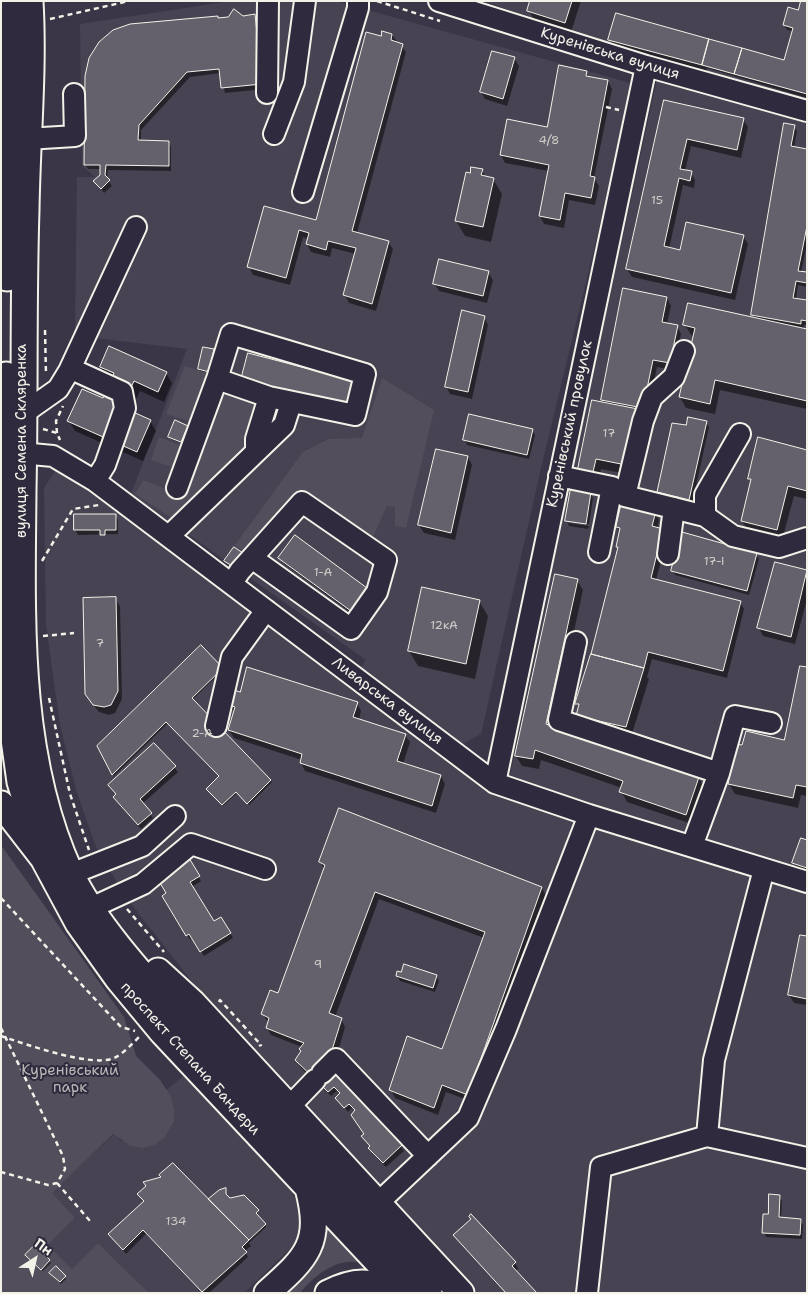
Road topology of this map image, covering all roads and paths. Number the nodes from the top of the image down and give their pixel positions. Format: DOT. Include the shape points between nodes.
graph roads {
  1 [pos="129,1"];
  2 [pos="268,1"];
  3 [pos="305,1"];
  4 [pos="358,1"];
  5 [pos="439,1"];
  6 [pos="20,4"];
  7 [pos="48,27"];
  8 [pos="646,66"];
  9 [pos="267,93"];
  10 [pos="74,94"];
  11 [pos="606,107"];
  12 [pos="621,110"];
  13 [pos="807,110"];
  14 [pos="274,134"];
  15 [pos="27,139"];
  16 [pos="303,192"];
  17 [pos="136,227"];
  18 [pos="45,326"];
  19 [pos="684,351"];
  20 [pos="69,372"];
  21 [pos="217,379"];
  22 [pos="58,389"];
  23 [pos="269,397"];
  24 [pos="291,403"];
  25 [pos="24,413"];
  26 [pos="57,433"];
  27 [pos="740,434"];
  28 [pos="15,452"];
  29 [pos="256,452"];
  30 [pos="559,476"];
  31 [pos="177,488"];
  32 [pos="96,490"];
  33 [pos="618,492"];
  34 [pos="674,508"];
  35 [pos="705,516"];
  36 [pos="169,536"];
  37 [pos="807,538"];
  38 [pos="599,552"];
  39 [pos="668,554"];
  40 [pos="40,556"];
  41 [pos="252,558"];
  42 [pos="232,584"];
  43 [pos="266,610"];
  44 [pos="41,628"];
  45 [pos="74,633"];
  46 [pos="42,636"];
  47 [pos="576,642"];
  48 [pos="43,645"];
  49 [pos="47,692"];
  50 [pos="770,724"];
  51 [pos="216,726"];
  52 [pos="7,734"];
  53 [pos="719,773"];
  54 [pos="495,782"];
  55 [pos="1,804"];
  56 [pos="589,815"];
  57 [pos="175,816"];
  58 [pos="692,846"];
  59 [pos="43,858"];
  60 [pos="96,864"];
  61 [pos="265,869"];
  62 [pos="764,869"];
  63 [pos="71,874"];
  64 [pos="807,882"];
  65 [pos="116,897"];
  66 [pos="1,898"];
  67 [pos="91,908"];
  68 [pos="167,956"];
  69 [pos="1,1028"];
  70 [pos="1,1036"];
  71 [pos="7,1038"];
  72 [pos="289,1107"];
  73 [pos="707,1136"];
  74 [pos="428,1156"];
  75 [pos="807,1158"];
  76 [pos="1,1172"];
  77 [pos="57,1183"];
  78 [pos="308,1188"];
  79 [pos="378,1203"];
  80 [pos="90,1221"];
  81 [pos="406,1292"];
  82 [pos="267,1293"];
  83 [pos="328,1293"];
  84 [pos="430,1293"];
  85 [pos="461,1293"];
  86 [pos="587,1293"];
  1 -- 7 [label="path" via="48,20"];
  2 -- 9 [label="street"];
  3 -- 14 [label="street" via="294,82"];
  4 -- 16 [label="street"];
  5 -- 8 [label="street, Куренівська вулиця"];
  6 -- 15 [label="main road, вулиця Семена Скляренка"];
  6 -- 28 [label="main road, вулиця Семена Скляренка"];
  8 -- 13 [label="street, Куренівська вулиця"];
  8 -- 30 [label="street, Куренівський провулок"];
  10 -- 15 [label="street" via="75,136"];
  11 -- 12 [label="path"];
  15 -- 25 [label="main road, вулиця Семена Скляренка" via="22,338"];
  17 -- 20 [label="street"];
  18 -- 22 [label="path" via="46,374"];
  19 -- 33 [label="street" via="674,377 652,397"];
  20 -- 22 [label="street"];
  20 -- 32 [label="street" via="76,371 122,392 125,408"];
  21 -- 23 [label="street"];
  21 -- 24 [label="street" via="231,334 365,374 355,415"];
  21 -- 31 [label="street"];
  22 -- 25 [label="street"];
  22 -- 26 [label="path" via="69,395 56,421"];
  23 -- 24 [label="street"];
  23 -- 29 [label="street" via="256,438"];
  24 -- 29 [label="street" via="284,425"];
  25 -- 28 [label="main road, вулиця Семена Скляренка"];
  27 -- 35 [label="street" via="705,495"];
  28 -- 32 [label="street, Ливарська вулиця" via="53,456"];
  28 -- 52 [label="main road, вулиця Семена Скляренка" via="6,637"];
  28 -- 63 [label="main road, вулиця Семена Скляренка" via="32,731 46,804"];
  29 -- 36 [label="street"];
  30 -- 33 [label="street"];
  30 -- 54 [label="street, Куренівський провулок"];
  32 -- 36 [label="street, Ливарська вулиця"];
  32 -- 40 [label="path" via="106,504 73,509 40,565"];
  33 -- 34 [label="street"];
  33 -- 38 [label="street"];
  34 -- 35 [label="street"];
  34 -- 39 [label="street"];
  35 -- 37 [label="street" via="733,536 779,547"];
  36 -- 42 [label="street, Ливарська вулиця"];
  41 -- 41 [label="street" via="302,502 386,560 377,592 351,629"];
  41 -- 42 [label="street"];
  42 -- 43 [label="street, Ливарська вулиця"];
  43 -- 51 [label="street" via="232,657"];
  43 -- 54 [label="street, Ливарська вулиця"];
  44 -- 46 [label="path"];
  45 -- 46 [label="path"];
  46 -- 48 [label="path"];
  47 -- 53 [label="street" via="559,720"];
  49 -- 60 [label="path" via="70,794"];
  50 -- 53 [label="street" via="735,716"];
  52 -- 59 [label="main road, вулиця Семена Скляренка"];
  53 -- 58 [label="street"];
  54 -- 56 [label="street, Ливарська вулиця"];
  55 -- 59 [label="main road, проспект Степана Бандери"];
  56 -- 58 [label="street, Ливарська вулиця"];
  56 -- 74 [label="street" via="468,1118"];
  57 -- 60 [label="street" via="142,846"];
  58 -- 62 [label="street, Ливарська вулиця"];
  59 -- 78 [label="main road, проспект Степана Бандери" via="78,923 118,979 162,1032"];
  60 -- 63 [label="street"];
  61 -- 65 [label="street" via="192,844 143,884"];
  62 -- 64 [label="street, Ливарська вулиця"];
  62 -- 73 [label="street" via="714,1060"];
  63 -- 67 [label="main road, проспект Степана Бандери"];
  65 -- 67 [label="street"];
  65 -- 68 [label="path"];
  66 -- 71 [label="path" via="121,1027 143,1033 114,1058 100,1062"];
  67 -- 72 [label="main road" via="193,1003"];
  67 -- 84 [label="main road, проспект Степана Бандери" via="180,1018"];
  69 -- 71 [label="path"];
  70 -- 71 [label="path"];
  71 -- 77 [label="path" via="63,1156 64,1169"];
  72 -- 74 [label="street" via="336,1059"];
  72 -- 79 [label="main road"];
  73 -- 75 [label="street"];
  73 -- 86 [label="street" via="601,1167"];
  74 -- 79 [label="street"];
  76 -- 77 [label="path" via="48,1185"];
  77 -- 80 [label="path"];
  78 -- 81 [label="main road, проспект Степана Бандери"];
  78 -- 82 [label="main road" via="314,1209 314,1229 309,1247 301,1262"];
  79 -- 85 [label="main road"];
  81 -- 83 [label="main road" via="363,1282 347,1283"];
}
